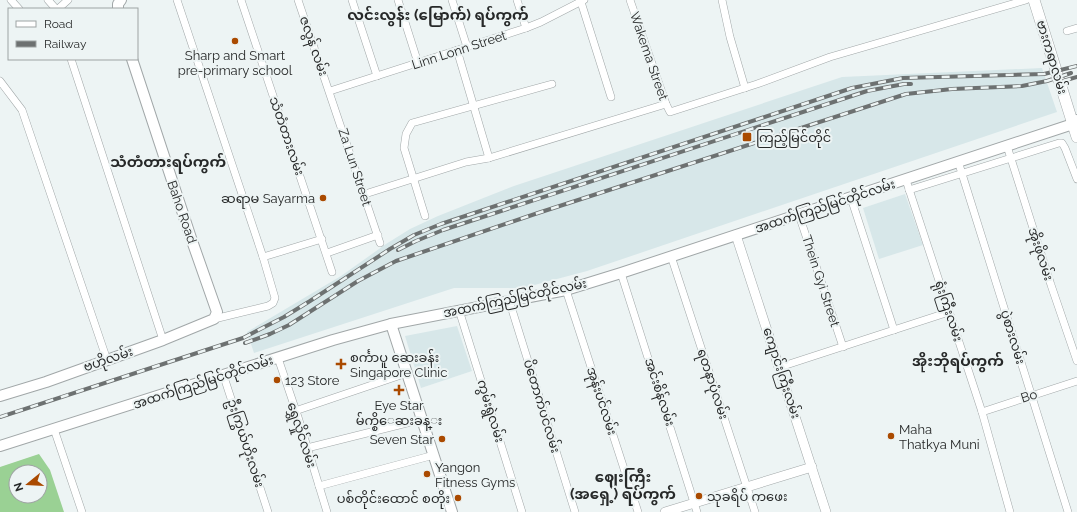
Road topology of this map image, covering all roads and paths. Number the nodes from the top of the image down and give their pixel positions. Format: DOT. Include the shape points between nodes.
graph roads {
  1 [pos="11,0"];
  2 [pos="48,0"];
  3 [pos="68,0"];
  4 [pos="177,0"];
  5 [pos="241,0"];
  6 [pos="298,0"];
  7 [pos="352,0"];
  8 [pos="398,0"];
  9 [pos="452,0"];
  10 [pos="517,0"];
  11 [pos="630,0"];
  12 [pos="722,0"];
  13 [pos="1026,0"];
  14 [pos="1034,0"];
  15 [pos="583,1"];
  16 [pos="568,4"];
  17 [pos="18,8"];
  18 [pos="56,8"];
  19 [pos="58,8"];
  20 [pos="526,28"];
  21 [pos="1077,28"];
  22 [pos="1067,32"];
  23 [pos="467,47"];
  24 [pos="457,50"];
  25 [pos="71,60"];
  26 [pos="132,60"];
  27 [pos="418,63"];
  28 [pos="377,76"];
  29 [pos="0,81"];
  30 [pos="552,84"];
  31 [pos="745,88"];
  32 [pos="330,91"];
  33 [pos="611,97"];
  34 [pos="666,104"];
  35 [pos="473,106"];
  36 [pos="1075,122"];
  37 [pos="1077,137"];
  38 [pos="1007,146"];
  39 [pos="1011,157"];
  40 [pos="489,158"];
  41 [pos="958,161"];
  42 [pos="962,173"];
  43 [pos="413,178"];
  44 [pos="1077,179"];
  45 [pos="906,180"];
  46 [pos="909,190"];
  47 [pos="365,194"];
  48 [pos="851,198"];
  49 [pos="800,215"];
  50 [pos="425,216"];
  51 [pos="378,235"];
  52 [pos="736,235"];
  53 [pos="322,239"];
  54 [pos="380,243"];
  55 [pos="327,254"];
  56 [pos="263,256"];
  57 [pos="671,256"];
  58 [pos="332,272"];
  59 [pos="621,273"];
  60 [pos="566,290"];
  61 [pos="509,300"];
  62 [pos="459,310"];
  63 [pos="949,312"];
  64 [pos="214,319"];
  65 [pos="392,324"];
  66 [pos="894,330"];
  67 [pos="163,340"];
  68 [pos="843,347"];
  69 [pos="278,358"];
  70 [pos="107,360"];
  71 [pos="1077,361"];
  72 [pos="780,367"];
  73 [pos="408,373"];
  74 [pos="223,374"];
  75 [pos="1077,381"];
  76 [pos="0,396"];
  77 [pos="1031,396"];
  78 [pos="295,411"];
  79 [pos="982,412"];
  80 [pos="422,419"];
  81 [pos="54,429"];
  82 [pos="0,446"];
  83 [pos="307,448"];
  84 [pos="434,454"];
  85 [pos="812,467"];
  86 [pos="319,486"];
  87 [pos="747,487"];
  88 [pos="696,507"];
  89 [pos="82,512"];
  90 [pos="268,512"];
  91 [pos="327,512"];
  92 [pos="452,512"];
  93 [pos="522,512"];
  94 [pos="575,512"];
  95 [pos="638,512"];
  96 [pos="665,512"];
  97 [pos="755,512"];
  98 [pos="826,512"];
  99 [pos="1009,512"];
  100 [pos="1068,512"];
  1 -- 17 [label="street"];
  2 -- 18 [label="street"];
  3 -- 19 [label="street"];
  4 -- 56 [label="street"];
  5 -- 53 [label="street, သံတံတားလမ်း"];
  6 -- 32 [label="street, ဇလွန် လမ်း"];
  7 -- 28 [label="street"];
  8 -- 27 [label="street"];
  9 -- 23 [label="street"];
  10 -- 20 [label="street"];
  11 -- 34 [label="street, Wakema Street"];
  12 -- 31 [label="street"];
  13 -- 31 [label="street" via="830,57"];
  14 -- 36 [label="main road, ဗားကရာလမ်း"];
  15 -- 16 [label="street, Linn Lonn Street"];
  15 -- 33 [label="street"];
  16 -- 20 [label="street, Linn Lonn Street" via="541,22"];
  20 -- 23 [label="street, Linn Lonn Street"];
  21 -- 22 [label="street"];
  23 -- 24 [label="street, Linn Lonn Street"];
  24 -- 27 [label="street, Linn Lonn Street"];
  24 -- 35 [label="street"];
  25 -- 67 [label="street"];
  26 -- 64 [label="main road, Baho Road" via="217,312"];
  27 -- 28 [label="street, Linn Lonn Street"];
  28 -- 32 [label="street, Linn Lonn Street"];
  29 -- 70 [label="street" via="22,110"];
  30 -- 35 [label="street"];
  31 -- 34 [label="street, Wakema Street" via="670,112"];
  32 -- 47 [label="street, Za Lun Street"];
  34 -- 40 [label="street"];
  35 -- 40 [label="street"];
  35 -- 43 [label="street" via="412,123 406,134 404,148"];
  36 -- 37 [label="main road, ဗားကရာလမ်း"];
  36 -- 38 [label="main road, အထက်ကြည်မြင်တိုင်လမ်း"];
  38 -- 39 [label="street, အိုးဖိုလမ်း"];
  38 -- 41 [label="main road, အထက်ကြည်မြင်တိုင်လမ်း"];
  39 -- 42 [label="street"];
  39 -- 44 [label="street" via="1062,143"];
  39 -- 71 [label="street, အိုးဖိုလမ်း"];
  40 -- 43 [label="street"];
  41 -- 42 [label="street, ပွဲစားလမ်း"];
  41 -- 45 [label="main road, အထက်ကြည်မြင်တိုင်လမ်း"];
  42 -- 46 [label="street"];
  42 -- 77 [label="street, ပွဲစားလမ်း"];
  43 -- 47 [label="street"];
  43 -- 50 [label="street"];
  45 -- 46 [label="street, ရုံးကြီးလမ်း"];
  45 -- 48 [label="main road, အထက်ကြည်မြင်တိုင်လမ်း"];
  46 -- 63 [label="street, ရုံးကြီးလမ်း"];
  47 -- 51 [label="street, Za Lun Street"];
  48 -- 49 [label="main road, အထက်ကြည်မြင်တိုင်လမ်း"];
  48 -- 66 [label="street"];
  49 -- 52 [label="main road, အထက်ကြည်မြင်တိုင်လမ်း"];
  49 -- 68 [label="street, Thein Gyi Street"];
  51 -- 54 [label="street, Za Lun Street"];
  51 -- 55 [label="street"];
  52 -- 57 [label="main road, အထက်ကြည်မြင်တိုင်လမ်း"];
  52 -- 72 [label="street, ကျောင်းကြီးလမ်း"];
  53 -- 55 [label="street, သံတံတားလမ်း"];
  53 -- 56 [label="street"];
  55 -- 58 [label="street, သံတံတားလမ်း"];
  56 -- 64 [label="street" via="275,298 273,303"];
  57 -- 59 [label="main road, အထက်ကြည်မြင်တိုင်လမ်း"];
  57 -- 87 [label="street, ရတနာပုံလမ်း"];
  59 -- 60 [label="main road, အထက်ကြည်မြင်တိုင်လမ်း"];
  59 -- 88 [label="street, အင်းစိန်လမ်း"];
  60 -- 61 [label="main road, အထက်ကြည်မြင်တိုင်လမ်း"];
  60 -- 95 [label="street, အုန်းပင်လမ်း"];
  61 -- 62 [label="main road, အထက်ကြည်မြင်တိုင်လမ်း"];
  61 -- 94 [label="street, ပိတောက်ပင်လမ်း"];
  62 -- 65 [label="main road, အထက်ကြည်မြင်တိုင်လမ်း"];
  62 -- 93 [label="street, ကွမ်းရွဲလမ်း"];
  63 -- 66 [label="street"];
  63 -- 79 [label="street, ရုံးကြီးလမ်း"];
  64 -- 67 [label="main road, ဗဟိုလမ်း"];
  65 -- 69 [label="main road, အထက်ကြည်မြင်တိုင်လမ်း"];
  65 -- 73 [label="main road"];
  66 -- 68 [label="street"];
  67 -- 70 [label="main road, ဗဟိုလမ်း"];
  68 -- 72 [label="street"];
  69 -- 74 [label="main road, အထက်ကြည်မြင်တိုင်လမ်း"];
  69 -- 78 [label="street, ရွှေလှိုင်လမ်း"];
  70 -- 76 [label="main road, ဗဟိုလမ်း"];
  72 -- 85 [label="street, ကျောင်းကြီးလမ်း"];
  73 -- 78 [label="street"];
  73 -- 80 [label="main road"];
  74 -- 81 [label="main road, အထက်ကြည်မြင်တိုင်လမ်း"];
  74 -- 90 [label="street, ဦးကြွယ်ဟိုးလမ်း"];
  75 -- 77 [label="street, Bo"];
  77 -- 79 [label="street, Bo"];
  77 -- 100 [label="street, ပွဲစားလမ်း"];
  78 -- 83 [label="street, ရွှေလှိုင်လမ်း"];
  79 -- 99 [label="street, ရုံးကြီးလမ်း"];
  80 -- 83 [label="street"];
  80 -- 84 [label="main road"];
  81 -- 82 [label="main road, အထက်ကြည်မြင်တိုင်လမ်း"];
  81 -- 89 [label="street"];
  83 -- 86 [label="street, ရွှေလှိုင်လမ်း"];
  84 -- 86 [label="street"];
  84 -- 92 [label="main road"];
  85 -- 87 [label="street"];
  85 -- 98 [label="street, ကျောင်းကြီးလမ်း"];
  86 -- 91 [label="street, ရွှေလှိုင်လမ်း"];
  87 -- 88 [label="street"];
  87 -- 97 [label="street, ရတနာပုံလမ်း"];
  88 -- 96 [label="street"];
}
